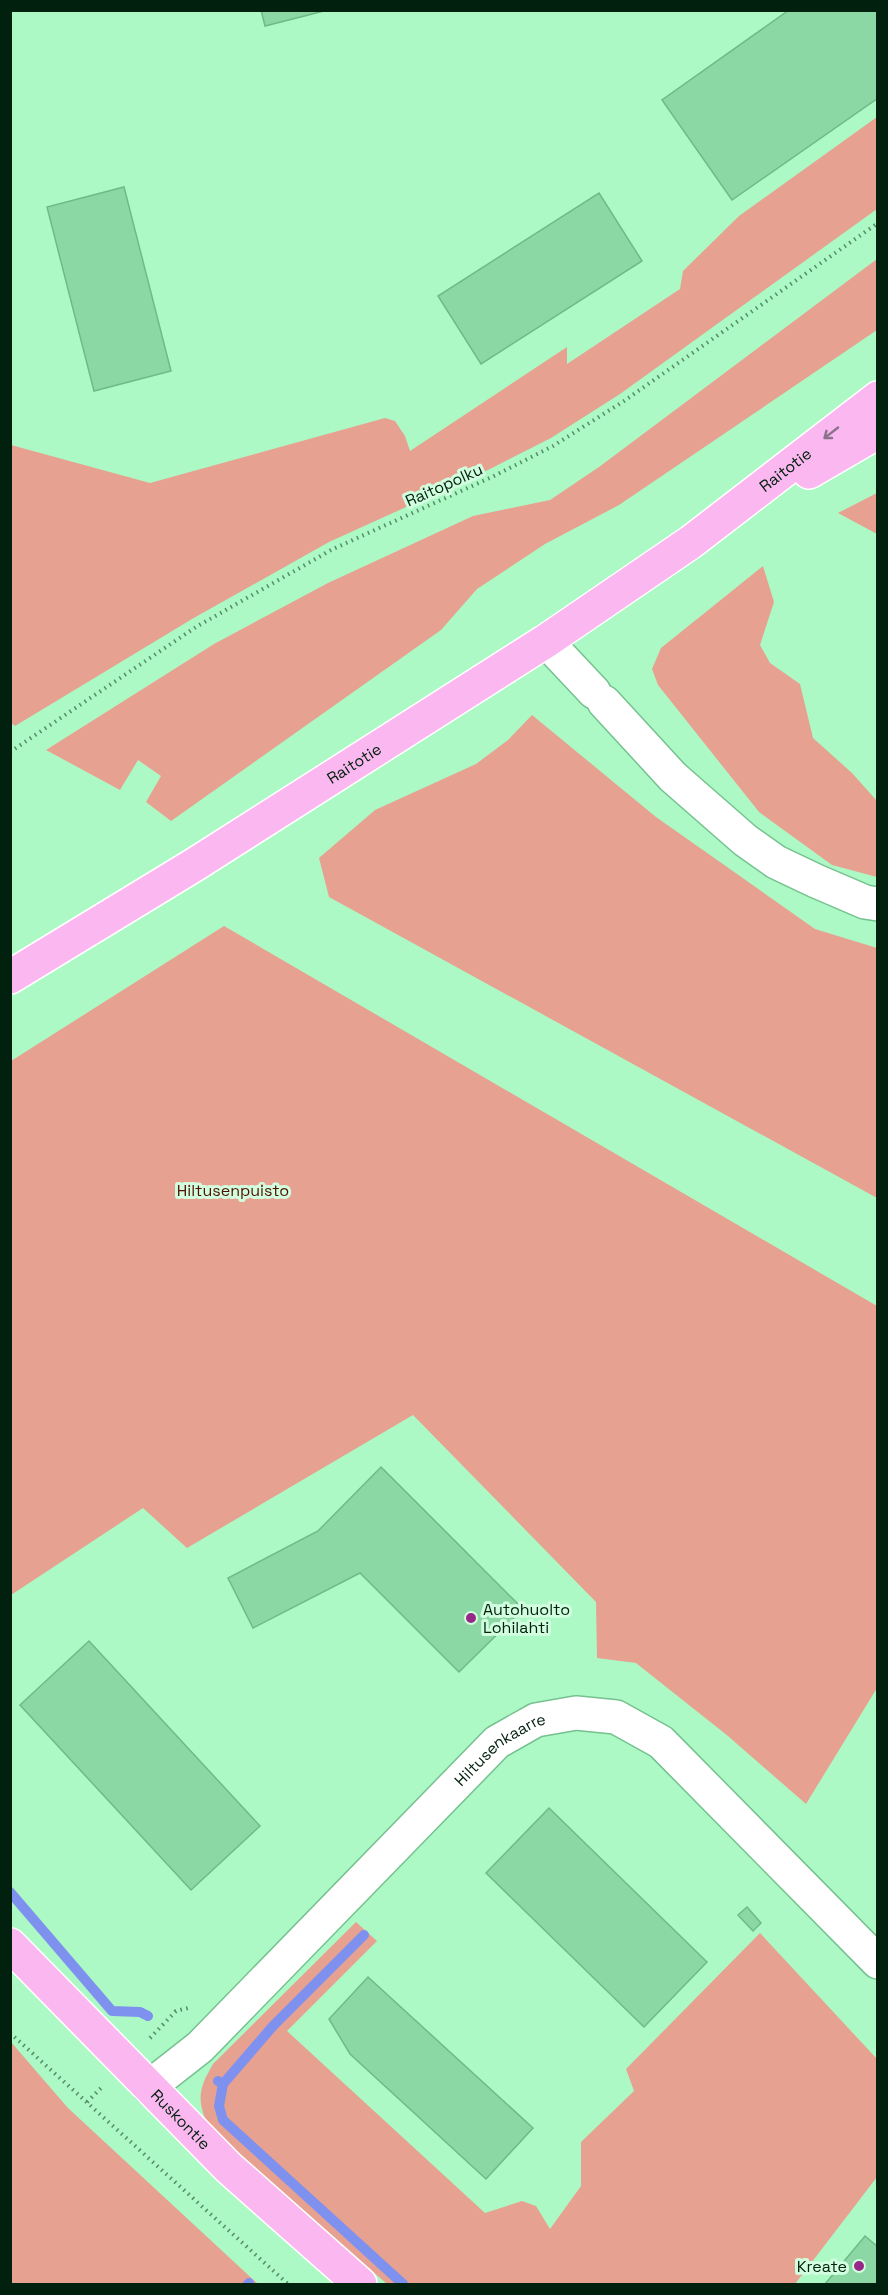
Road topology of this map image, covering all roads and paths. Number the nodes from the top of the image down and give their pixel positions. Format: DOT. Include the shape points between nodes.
graph roads {
  1 [pos="878,224"];
  2 [pos="878,398"];
  3 [pos="878,432"];
  4 [pos="692,542"];
  5 [pos="546,641"];
  6 [pos="10,752"];
  7 [pos="878,904"];
  8 [pos="10,977"];
  9 [pos="10,1945"];
  10 [pos="878,1962"];
  11 [pos="10,2034"];
  12 [pos="149,2087"];
  13 [pos="288,2284"];
  14 [pos="360,2284"];
  1 -- 6 [label="path, Raitopolku" via="553,446 333,549 196,627"];
  2 -- 4 [label="main road, Raitotie, one-way"];
  3 -- 4 [label="main road, Raitotie"];
  4 -- 5 [label="main road, Raitotie"];
  5 -- 7 [label="street" via="673,777 745,840 776,862 855,898"];
  5 -- 8 [label="main road, Raitotie" via="204,859"];
  9 -- 12 [label="main road, Ruskontie"];
  10 -- 12 [label="street, Hiltusenkaarre" via="661,1742 616,1717 576,1713 536,1720 497,1742 200,2047"];
  11 -- 13 [label="path"];
  12 -- 14 [label="main road, Ruskontie" via="229,2168"];
}
